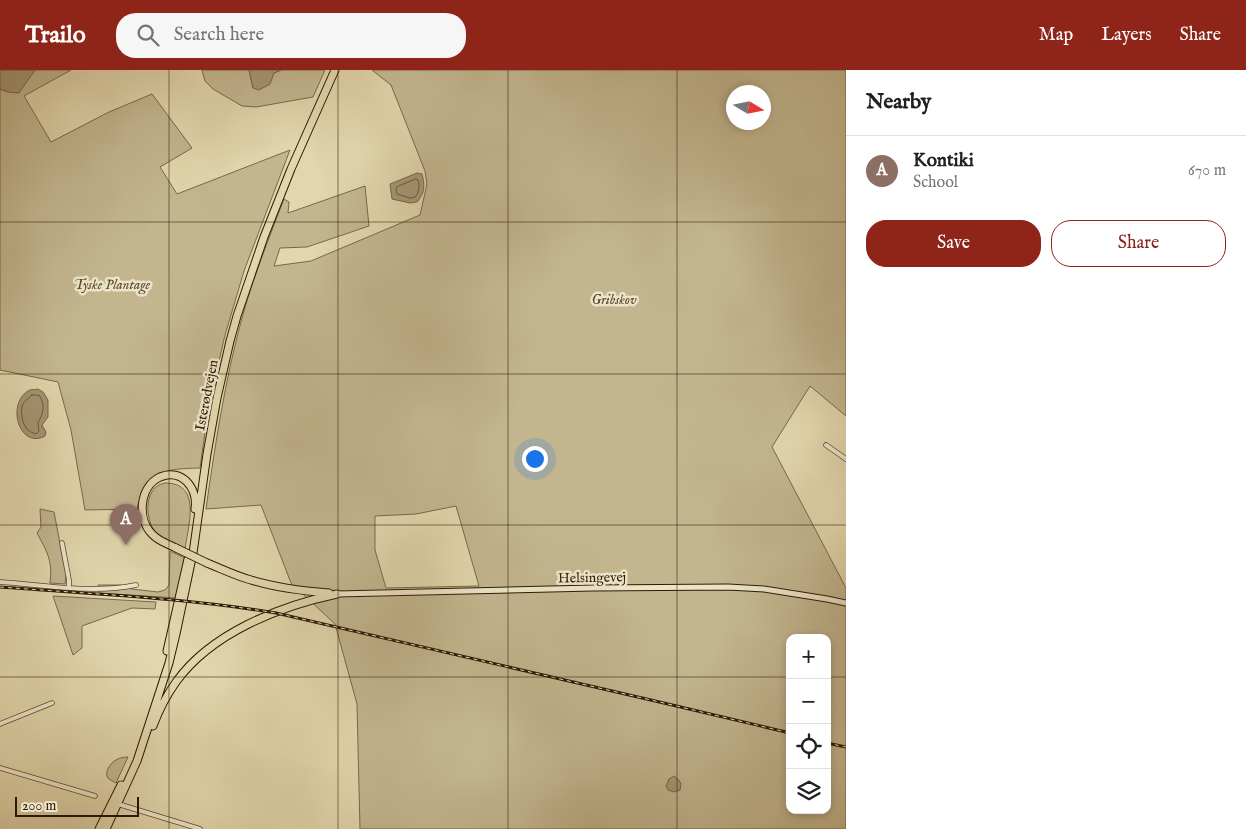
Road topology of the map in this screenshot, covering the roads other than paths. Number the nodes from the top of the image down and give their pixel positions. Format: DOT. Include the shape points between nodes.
graph roads {
  1 [pos="335,70"];
  2 [pos="826,445"];
  3 [pos="846,459"];
  4 [pos="62,544"];
  5 [pos="0,582"];
  6 [pos="136,585"];
  7 [pos="69,587"];
  8 [pos="337,594"];
  9 [pos="846,603"];
  10 [pos="160,691"];
  11 [pos="52,703"];
  12 [pos="0,724"];
  13 [pos="144,737"];
  14 [pos="137,761"];
  15 [pos="0,768"];
  16 [pos="96,796"];
  17 [pos="116,803"];
  18 [pos="99,829"];
  19 [pos="106,829"];
  20 [pos="200,829"];
  1 -- 10 [label="highway, Isterødvejen" via="291,169 234,324 212,427 194,552"];
  2 -- 3 [label="street"];
  4 -- 7 [label="street"];
  5 -- 7 [label="street"];
  6 -- 7 [label="street" via="89,589"];
  8 -- 9 [label="street, Helsingevej" via="728,587"];
  8 -- 10 [label="highway, bridge" via="249,580 207,563 176,548 160,540 146,527 142,508 148,490 160,477 178,476 186,480 196,495 196,504 188,559"];
  8 -- 14 [label="highway" via="312,599 256,621 212,646 177,680"];
  10 -- 13 [label="highway, Isterødvejen"];
  11 -- 12 [label="street"];
  13 -- 14 [label="highway, Isterødvejen"];
  13 -- 17 [label="highway, Isterødvejen"];
  14 -- 17 [label="highway, Isterødvejen"];
  15 -- 16 [label="street"];
  17 -- 18 [label="highway, Isterødvejen"];
  17 -- 19 [label="highway, Isterødvejen"];
  17 -- 20 [label="street"];
}
